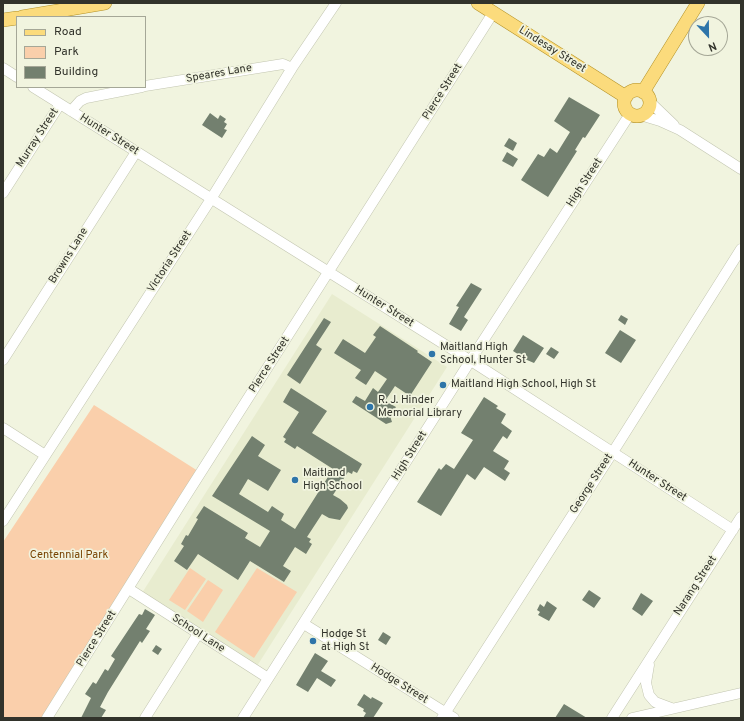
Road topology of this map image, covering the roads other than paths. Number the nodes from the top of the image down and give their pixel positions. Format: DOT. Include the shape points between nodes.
graph roads {
  1 [pos="105,3"];
  2 [pos="336,3"];
  3 [pos="478,3"];
  4 [pos="698,3"];
  5 [pos="493,13"];
  6 [pos="28,16"];
  7 [pos="16,18"];
  8 [pos="3,20"];
  9 [pos="3,68"];
  10 [pos="292,68"];
  11 [pos="16,75"];
  12 [pos="146,86"];
  13 [pos="35,88"];
  14 [pos="137,88"];
  15 [pos="626,97"];
  16 [pos="646,97"];
  17 [pos="60,104"];
  18 [pos="71,111"];
  19 [pos="635,115"];
  20 [pos="680,130"];
  21 [pos="136,152"];
  22 [pos="741,169"];
  23 [pos="3,193"];
  24 [pos="211,199"];
  25 [pos="741,249"];
  26 [pos="329,273"];
  27 [pos="3,360"];
  28 [pos="470,361"];
  29 [pos="3,428"];
  30 [pos="612,452"];
  31 [pos="45,455"];
  32 [pos="741,517"];
  33 [pos="3,521"];
  34 [pos="733,530"];
  35 [pos="129,589"];
  36 [pos="304,624"];
  37 [pos="198,634"];
  38 [pos="651,655"];
  39 [pos="268,678"];
  40 [pos="741,694"];
  41 [pos="671,708"];
  42 [pos="447,716"];
  43 [pos="47,718"];
  44 [pos="145,718"];
  45 [pos="243,718"];
  46 [pos="612,718"];
  47 [pos="632,718"];
  1 -- 6 [label="main road"];
  2 -- 10 [label="street, Victoria Street"];
  3 -- 5 [label="main road, Lindesay Street"];
  4 -- 16 [label="main road"];
  5 -- 15 [label="main road, Lindesay Street"];
  5 -- 26 [label="street, Pierce Street"];
  7 -- 8 [label="main road"];
  9 -- 11 [label="street"];
  10 -- 12 [label="street, Speares Lane" via="283,64"];
  10 -- 24 [label="street, Victoria Street"];
  13 -- 17 [label="street, Hunter Street"];
  14 -- 18 [label="street" via="86,98"];
  15 -- 16 [label="main road" via="632,91 638,90"];
  15 -- 19 [label="main road" via="624,106"];
  16 -- 19 [label="main road" via="648,110"];
  16 -- 20 [label="street"];
  17 -- 18 [label="street, Hunter Street"];
  17 -- 23 [label="street, Murray Street"];
  18 -- 21 [label="street, Hunter Street"];
  19 -- 20 [label="street" via="660,121"];
  19 -- 28 [label="street, High Street"];
  20 -- 22 [label="street"];
  21 -- 24 [label="street, Hunter Street"];
  21 -- 27 [label="street, Browns Lane"];
  24 -- 26 [label="street, Hunter Street"];
  24 -- 31 [label="street, Victoria Street"];
  25 -- 30 [label="street, George Street"];
  26 -- 28 [label="street, Hunter Street"];
  26 -- 35 [label="street, Pierce Street"];
  28 -- 30 [label="street, Hunter Street"];
  28 -- 36 [label="street, High Street"];
  29 -- 31 [label="street"];
  30 -- 34 [label="street, Hunter Street"];
  30 -- 42 [label="street, George Street"];
  31 -- 33 [label="street, Victoria Street"];
  32 -- 34 [label="street, Narang Street"];
  34 -- 38 [label="street, Narang Street"];
  35 -- 37 [label="street, School Lane"];
  35 -- 43 [label="street, Pierce Street"];
  36 -- 39 [label="street, High Street"];
  36 -- 42 [label="street, Hodge Street"];
  37 -- 39 [label="street, School Lane"];
  37 -- 44 [label="street"];
  38 -- 41 [label="street, Narang Street" via="646,678 647,690 655,702"];
  38 -- 46 [label="street, Narang Street"];
  39 -- 45 [label="street, High Street"];
  40 -- 41 [label="street"];
  41 -- 47 [label="street"];
}
